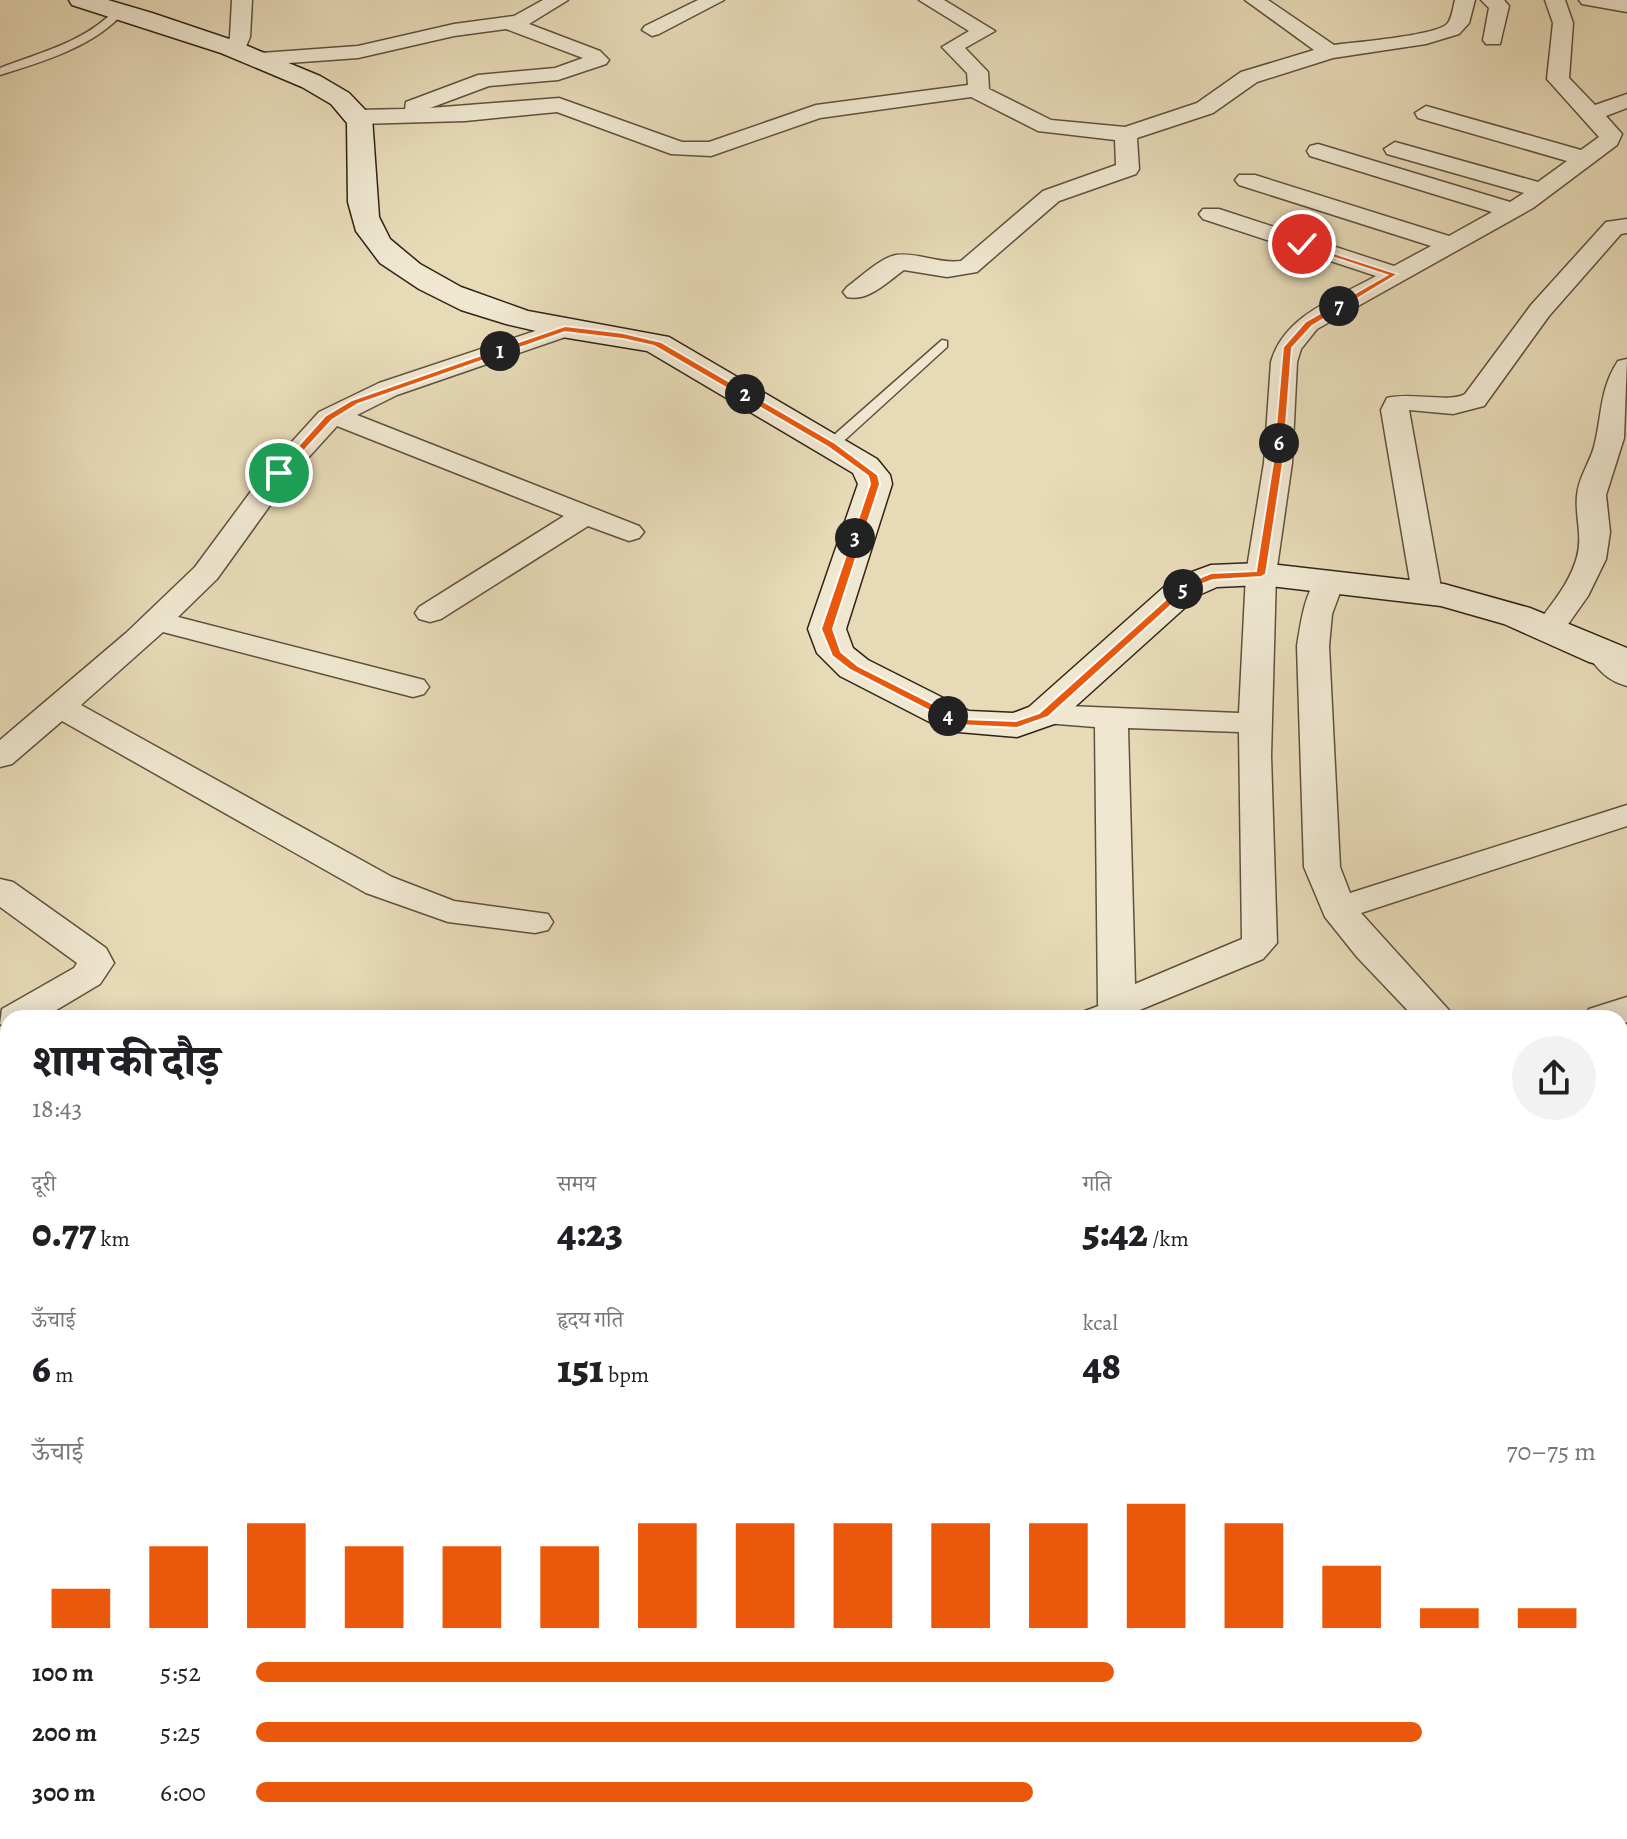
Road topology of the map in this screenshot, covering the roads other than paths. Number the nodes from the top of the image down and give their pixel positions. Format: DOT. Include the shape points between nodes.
graph roads {
  1 [pos="81,0"];
  2 [pos="242,0"];
  3 [pos="558,0"];
  4 [pos="714,0"];
  5 [pos="929,0"];
  6 [pos="1255,0"];
  7 [pos="1465,0"];
  8 [pos="1491,0"];
  9 [pos="1555,0"];
  10 [pos="1589,0"];
  11 [pos="1627,6"];
  12 [pos="120,11"];
  13 [pos="509,23"];
  14 [pos="652,30"];
  15 [pos="1493,40"];
  16 [pos="1330,52"];
  17 [pos="248,54"];
  18 [pos="0,72"];
  19 [pos="979,92"];
  20 [pos="1627,101"];
  21 [pos="400,113"];
  22 [pos="1426,113"];
  23 [pos="1592,114"];
  24 [pos="358,117"];
  25 [pos="1126,134"];
  26 [pos="1619,135"];
  27 [pos="1379,145"];
  28 [pos="1318,151"];
  29 [pos="1586,159"];
  30 [pos="1247,180"];
  31 [pos="1544,191"];
  32 [pos="1512,210"];
  33 [pos="1211,214"];
  34 [pos="1627,226"];
  35 [pos="1450,244"];
  36 [pos="1394,274"];
  37 [pos="856,292"];
  38 [pos="565,329"];
  39 [pos="942,344"];
  40 [pos="1627,367"];
  41 [pos="334,415"];
  42 [pos="831,445"];
  43 [pos="586,515"];
  44 [pos="629,532"];
  45 [pos="1268,574"];
  46 [pos="1323,581"];
  47 [pos="1427,593"];
  48 [pos="430,613"];
  49 [pos="157,621"];
  50 [pos="1548,630"];
  51 [pos="1619,663"];
  52 [pos="413,687"];
  53 [pos="61,707"];
  54 [pos="1043,715"];
  55 [pos="1111,718"];
  56 [pos="1254,723"];
  57 [pos="0,757"];
  58 [pos="1627,815"];
  59 [pos="0,890"];
  60 [pos="1338,909"];
  61 [pos="535,922"];
  62 [pos="1117,1005"];
  63 [pos="29,1010"];
  64 [pos="1104,1010"];
  65 [pos="1429,1010"];
  1 -- 12 [label="street"];
  2 -- 17 [label="street" via="240,37"];
  3 -- 13 [label="street"];
  4 -- 14 [label="street"];
  5 -- 19 [label="street" via="985,31 952,47 977,72"];
  6 -- 16 [label="street"];
  7 -- 16 [label="street" via="1452,30"];
  8 -- 15 [label="street" via="1499,6"];
  9 -- 23 [label="street" via="1563,23 1558,79"];
  10 -- 11 [label="street"];
  12 -- 17 [label="street"];
  12 -- 18 [label="lane" via="83,38"];
  13 -- 17 [label="street" via="358,52"];
  13 -- 21 [label="street" via="599,60 558,74 486,80"];
  16 -- 25 [label="street" via="1249,77 1205,108"];
  17 -- 24 [label="street" via="328,91"];
  19 -- 21 [label="street" via="816,112 696,151 559,105 465,114"];
  19 -- 25 [label="street" via="1046,126"];
  20 -- 23 [label="street"];
  21 -- 24 [label="street"];
  22 -- 29 [label="street"];
  23 -- 26 [label="street"];
  24 -- 38 [label="street" via="362,212 390,256 468,302"];
  25 -- 37 [label="street" via="1128,169 1051,196 968,267 947,270 899,262"];
  26 -- 29 [label="street"];
  27 -- 31 [label="street"];
  28 -- 32 [label="street"];
  29 -- 31 [label="street"];
  30 -- 35 [label="street"];
  31 -- 32 [label="street"];
  32 -- 35 [label="street"];
  33 -- 36 [label="street"];
  34 -- 47 [label="street" via="1614,227 1570,276 1476,399 1462,405 1397,404"];
  35 -- 36 [label="street"];
  36 -- 45 [label="street" via="1308,324 1288,347"];
  38 -- 41 [label="street" via="388,389"];
  38 -- 42 [label="street" via="640,339 666,348"];
  39 -- 42 [label="lane"];
  40 -- 50 [label="street" via="1617,382 1608,451 1592,487 1595,548 1572,600"];
  41 -- 43 [label="street"];
  41 -- 49 [label="street" via="279,473 206,573"];
  42 -- 54 [label="street" via="865,466 875,484 827,629 836,653 854,668 961,723 1017,725"];
  43 -- 44 [label="street"];
  43 -- 48 [label="street"];
  45 -- 46 [label="street"];
  45 -- 54 [label="street" via="1211,576 1186,587"];
  45 -- 56 [label="street"];
  46 -- 47 [label="street"];
  46 -- 60 [label="street" via="1313,646 1322,867"];
  47 -- 50 [label="street" via="1469,601"];
  49 -- 52 [label="street"];
  49 -- 53 [label="street"];
  50 -- 51 [label="street"];
  53 -- 57 [label="street"];
  53 -- 61 [label="street" via="379,885 448,911"];
  54 -- 55 [label="street"];
  55 -- 56 [label="street"];
  55 -- 62 [label="street"];
  56 -- 62 [label="street" via="1259,943"];
  58 -- 60 [label="street"];
  59 -- 63 [label="street" via="96,963 87,976"];
  60 -- 65 [label="street"];
  62 -- 64 [label="lane"];
}
